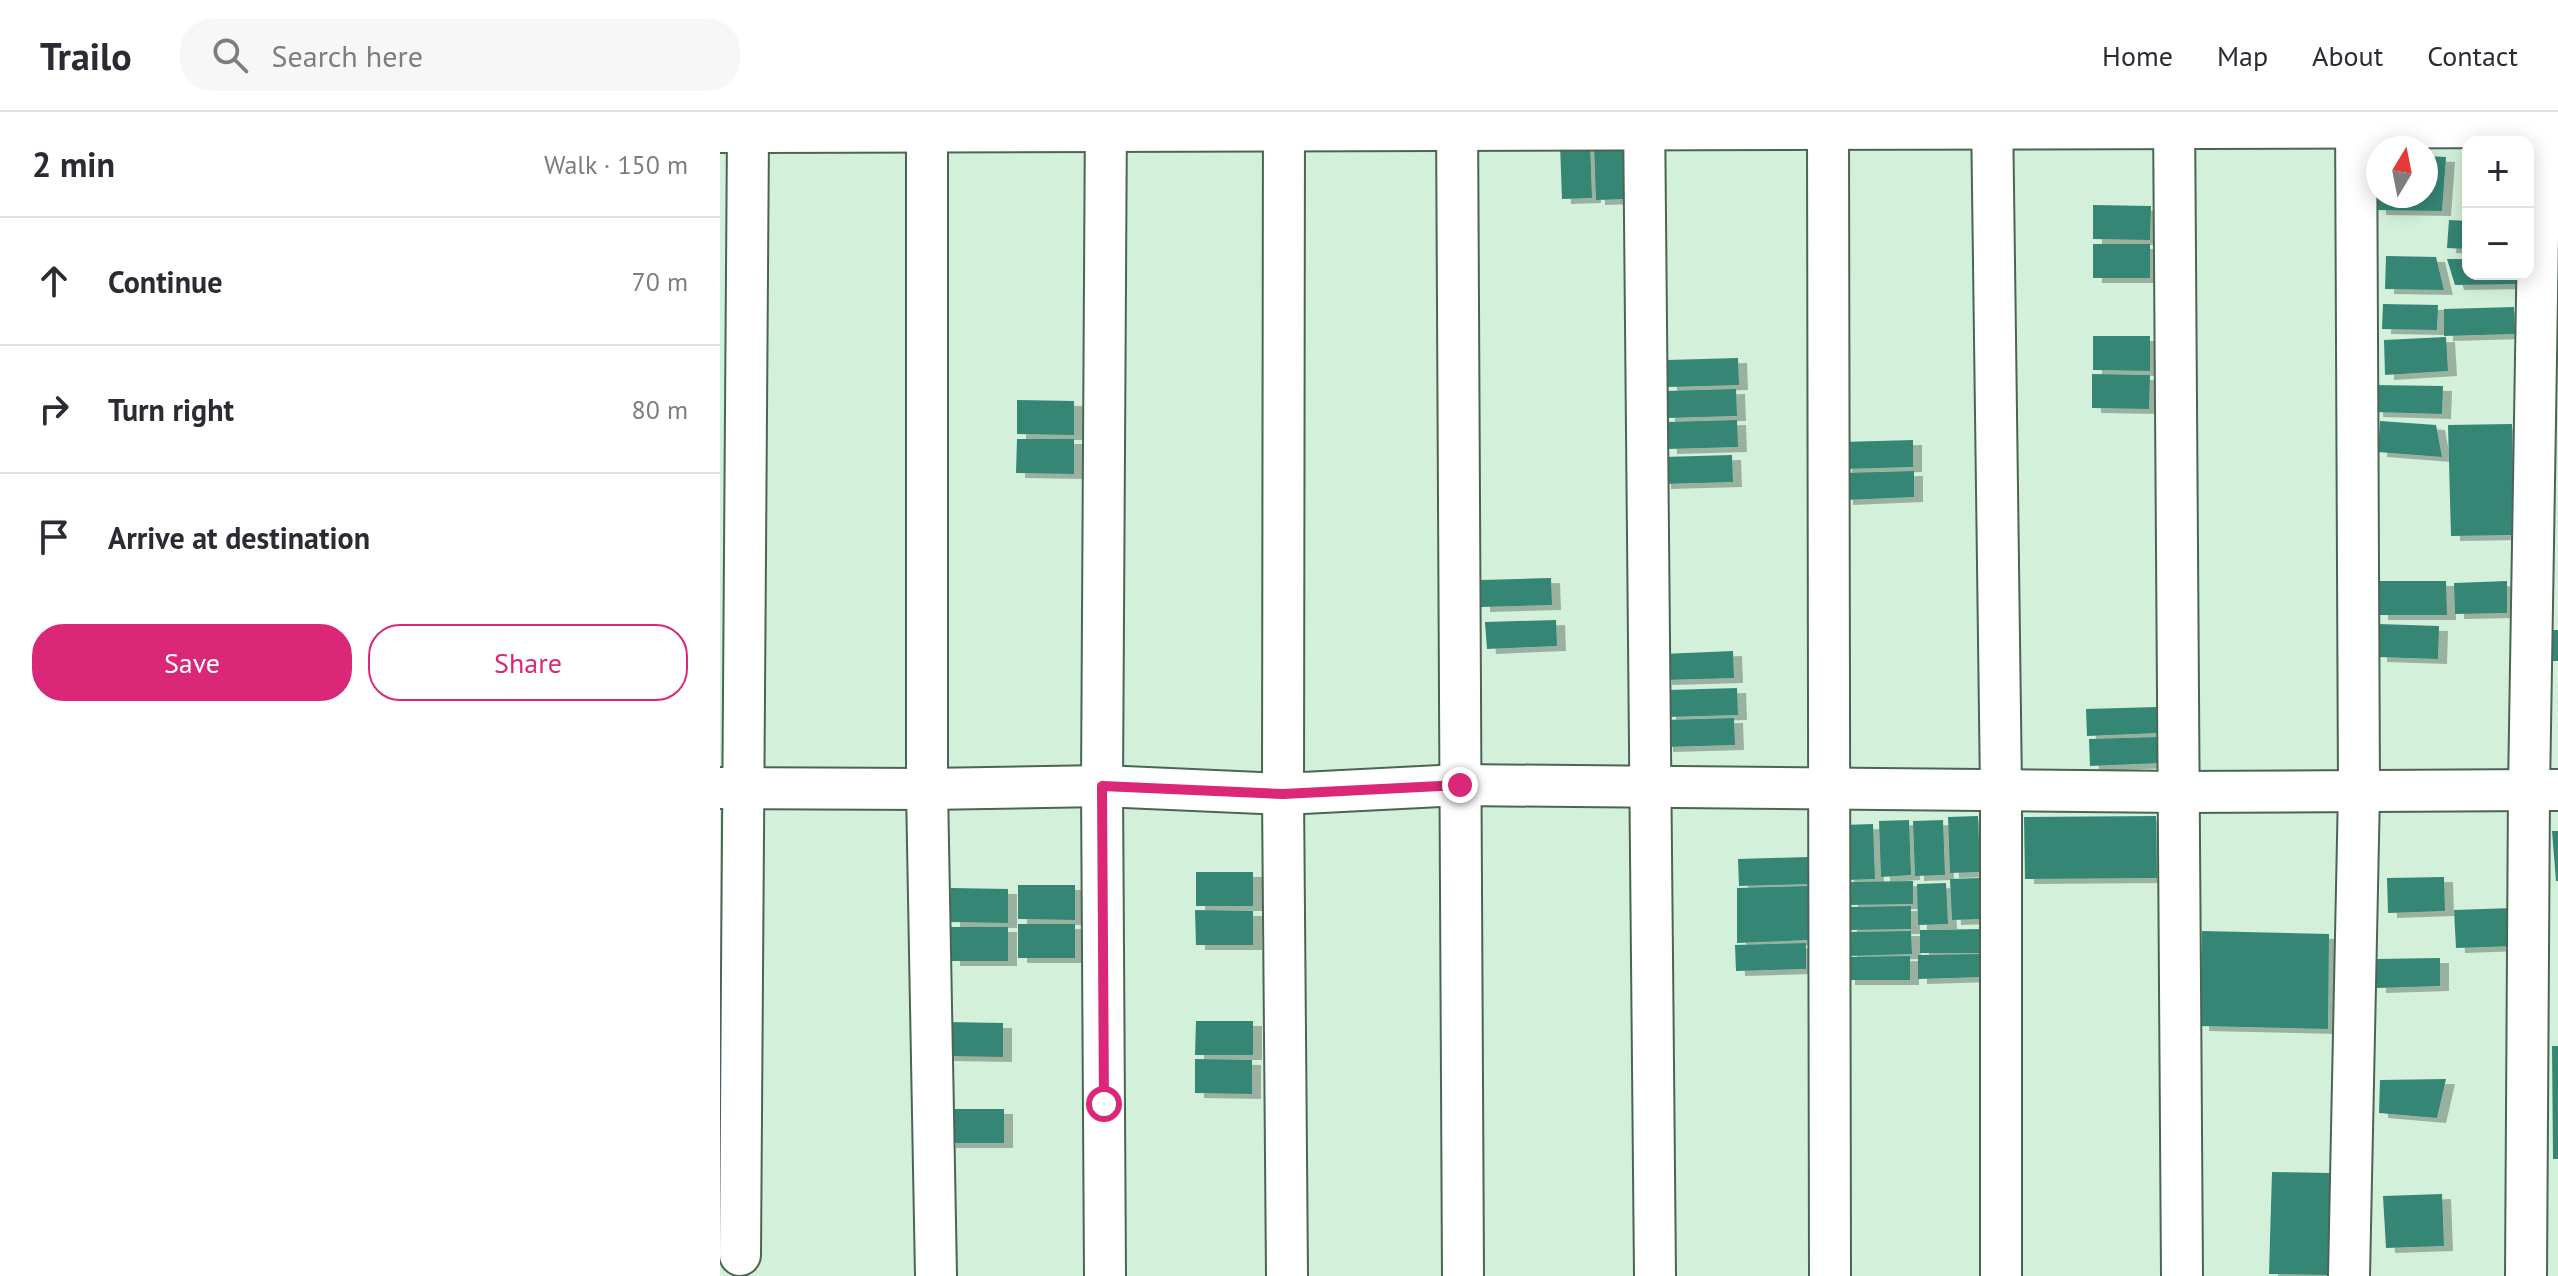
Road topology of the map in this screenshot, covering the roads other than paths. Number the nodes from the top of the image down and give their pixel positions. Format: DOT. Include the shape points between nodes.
graph roads {
  1 [pos="1457,120"];
  2 [pos="1644,120"];
  3 [pos="1992,120"];
  4 [pos="2174,120"];
  5 [pos="2356,120"];
  6 [pos="1106,121"];
  7 [pos="1284,121"];
  8 [pos="928,122"];
  9 [pos="2546,122"];
  10 [pos="738,125"];
  11 [pos="1828,128"];
  12 [pos="1460,785"];
  13 [pos="1102,786"];
  14 [pos="1649,787"];
  15 [pos="732,788"];
  16 [pos="927,789"];
  17 [pos="1828,789"];
  18 [pos="2001,790"];
  19 [pos="2544,790"];
  20 [pos="2359,791"];
  21 [pos="2179,792"];
  22 [pos="1283,794"];
  23 [pos="740,1255"];
  24 [pos="936,1276"];
  25 [pos="1105,1276"];
  26 [pos="1287,1276"];
  27 [pos="1463,1276"];
  28 [pos="1655,1276"];
  29 [pos="1830,1276"];
  30 [pos="2001,1276"];
  31 [pos="2182,1276"];
  32 [pos="2349,1276"];
  33 [pos="2526,1276"];
  1 -- 2 [label="street"];
  1 -- 7 [label="street"];
  1 -- 12 [label="street"];
  2 -- 11 [label="street"];
  2 -- 14 [label="street"];
  3 -- 4 [label="street"];
  3 -- 11 [label="street"];
  3 -- 18 [label="street"];
  4 -- 5 [label="street"];
  4 -- 21 [label="street"];
  5 -- 9 [label="street"];
  5 -- 20 [label="street"];
  6 -- 7 [label="street"];
  6 -- 8 [label="street"];
  6 -- 13 [label="street"];
  7 -- 22 [label="street"];
  8 -- 10 [label="street"];
  8 -- 16 [label="street"];
  9 -- 19 [label="street"];
  10 -- 15 [label="street"];
  11 -- 17 [label="street"];
  12 -- 14 [label="street"];
  12 -- 22 [label="street"];
  12 -- 27 [label="street"];
  13 -- 16 [label="street"];
  13 -- 22 [label="street"];
  13 -- 25 [label="street"];
  14 -- 17 [label="street"];
  14 -- 28 [label="street"];
  15 -- 16 [label="street"];
  15 -- 23 [label="street"];
  16 -- 24 [label="street"];
  17 -- 18 [label="street"];
  17 -- 29 [label="street"];
  18 -- 21 [label="street"];
  18 -- 30 [label="street"];
  19 -- 20 [label="street"];
  19 -- 33 [label="street"];
  20 -- 21 [label="street"];
  20 -- 32 [label="street"];
  21 -- 31 [label="street"];
  22 -- 26 [label="street"];
}
